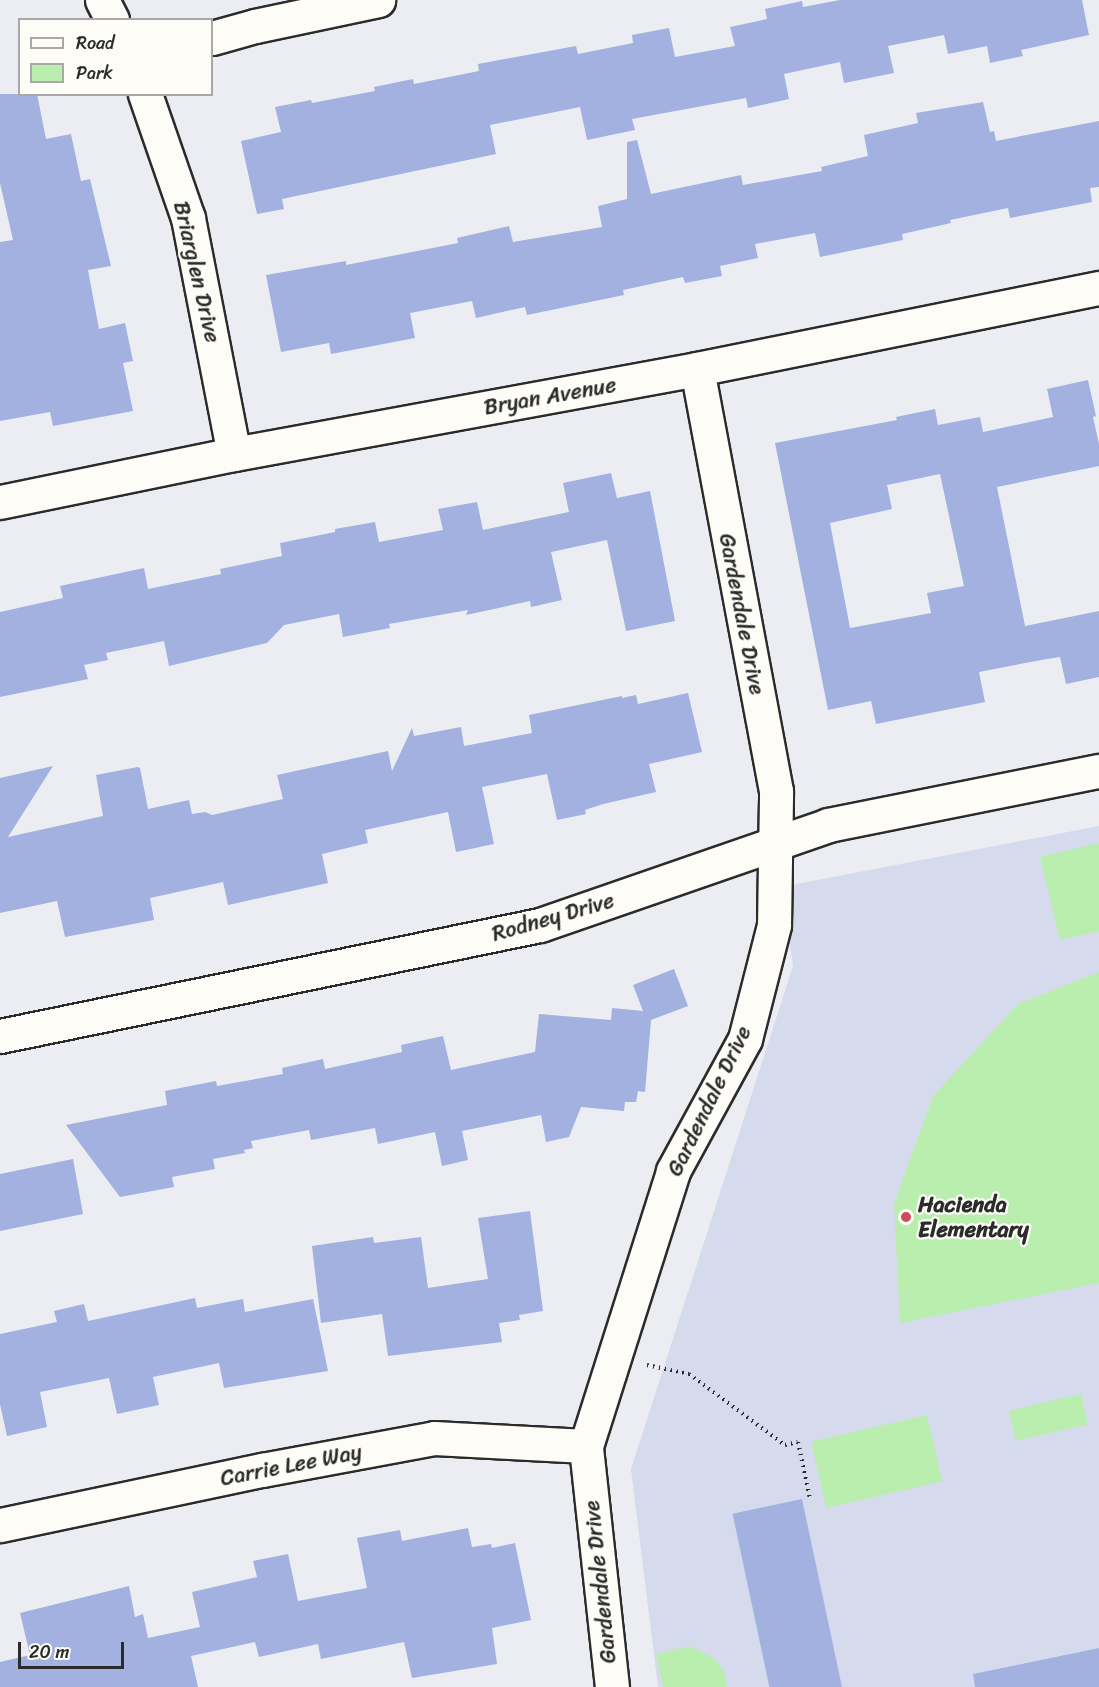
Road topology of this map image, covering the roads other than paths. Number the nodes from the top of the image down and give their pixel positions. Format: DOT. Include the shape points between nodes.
graph roads {
  1 [pos="102,0"];
  2 [pos="378,0"];
  3 [pos="111,18"];
  4 [pos="213,38"];
  5 [pos="146,96"];
  6 [pos="1099,288"];
  7 [pos="697,369"];
  8 [pos="234,454"];
  9 [pos="0,502"];
  10 [pos="1099,771"];
  11 [pos="776,844"];
  12 [pos="0,1036"];
  13 [pos="586,1446"];
  14 [pos="0,1525"];
  15 [pos="612,1687"];
  1 -- 3 [label="street"];
  2 -- 4 [label="street"];
  5 -- 8 [label="street, Briarglen Drive" via="188,218"];
  6 -- 7 [label="street, Bryan Avenue"];
  7 -- 8 [label="street, Bryan Avenue"];
  7 -- 11 [label="street, Gardendale Drive" via="776,791"];
  8 -- 9 [label="street, Bryan Avenue"];
  10 -- 11 [label="street, Rodney Drive" via="828,825"];
  11 -- 12 [label="street, Rodney Drive" via="540,925"];
  11 -- 13 [label="street, Gardendale Drive" via="774,925 745,1040 673,1171"];
  13 -- 14 [label="street, Carrie Lee Way" via="434,1438"];
  13 -- 15 [label="street, Gardendale Drive"];
}
